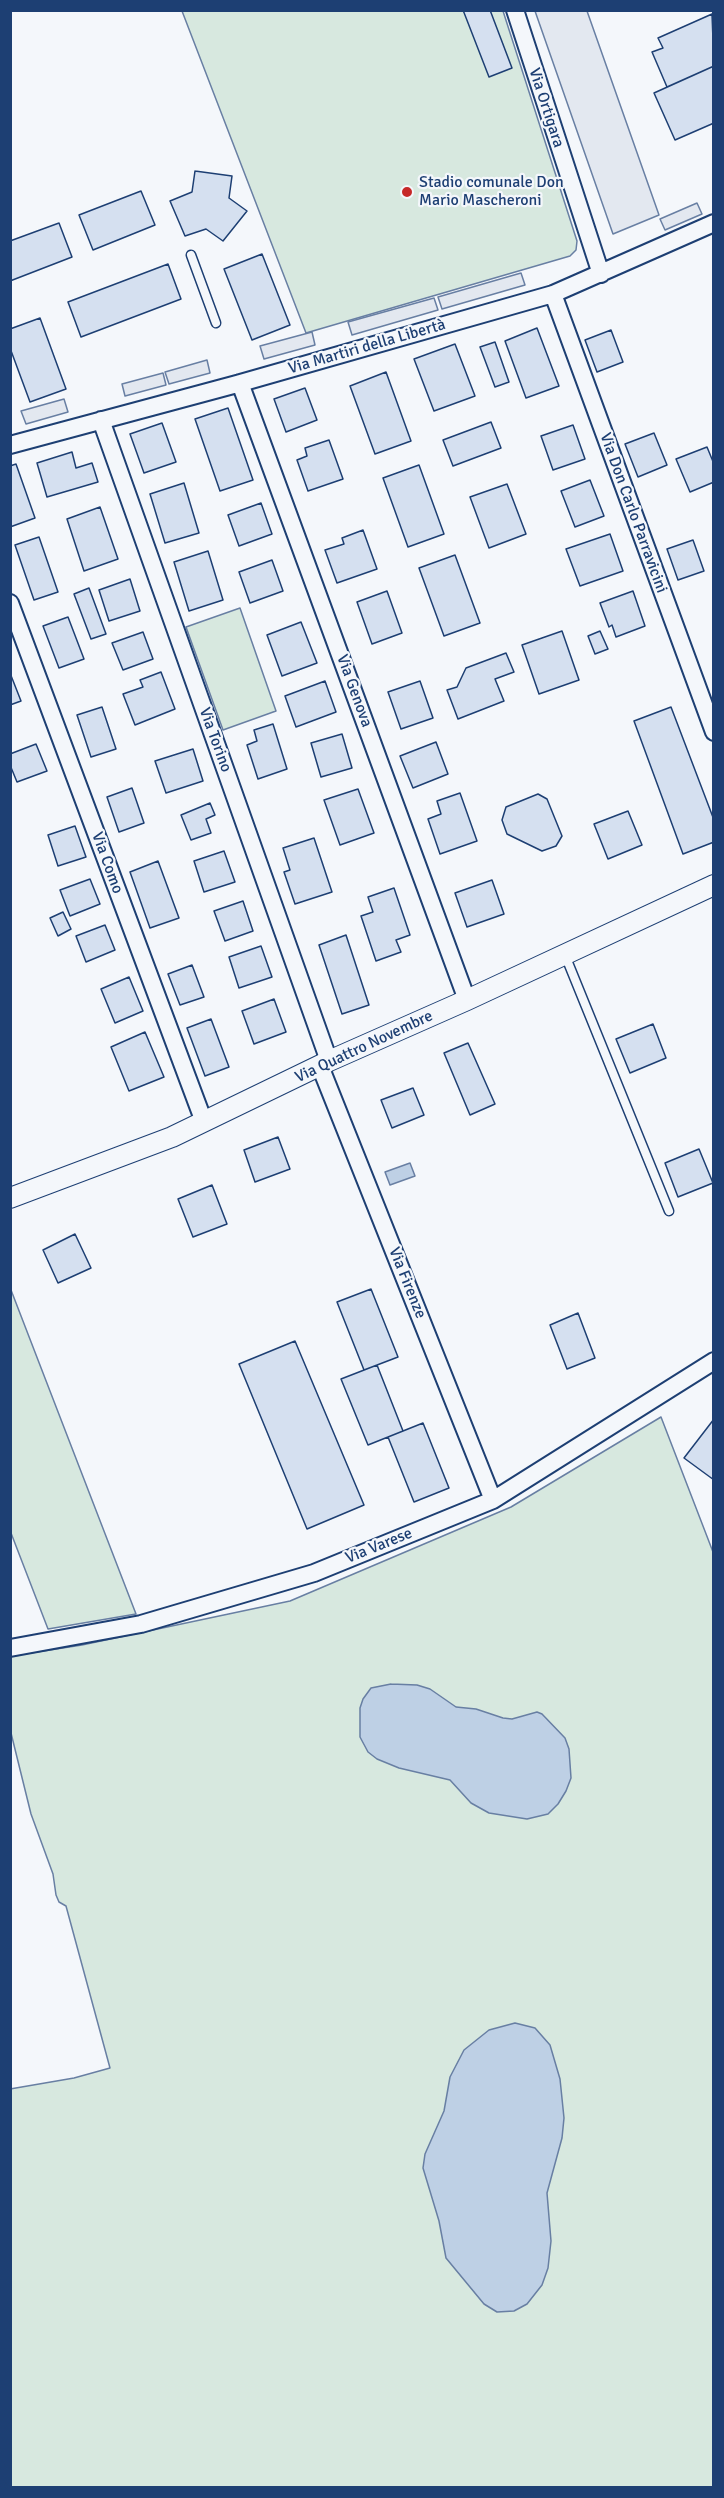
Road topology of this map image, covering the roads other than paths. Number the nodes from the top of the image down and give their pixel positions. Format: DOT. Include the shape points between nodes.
graph roads {
  1 [pos="515,10"];
  2 [pos="714,223"];
  3 [pos="191,255"];
  4 [pos="601,274"];
  5 [pos="553,294"];
  6 [pos="216,323"];
  7 [pos="240,383"];
  8 [pos="101,420"];
  9 [pos="10,445"];
  10 [pos="10,603"];
  11 [pos="714,732"];
  12 [pos="714,885"];
  13 [pos="565,955"];
  14 [pos="467,1000"];
  15 [pos="325,1063"];
  16 [pos="204,1122"];
  17 [pos="10,1198"];
  18 [pos="669,1211"];
  19 [pos="714,1361"];
  20 [pos="493,1500"];
  21 [pos="10,1648"];
  1 -- 4 [label="street, Via Ortigara"];
  2 -- 4 [label="street, Via Martiri della Libertà"];
  3 -- 6 [label="lane"];
  4 -- 5 [label="street, Via Martiri della Libertà"];
  5 -- 7 [label="street, Via Martiri della Libertà"];
  5 -- 11 [label="street, Via Don Carlo Parravicini"];
  7 -- 8 [label="street, Via Martiri della Libertà"];
  7 -- 14 [label="street, Via Genova"];
  8 -- 9 [label="street, Via Martiri della Libertà"];
  8 -- 15 [label="street, Via Torino"];
  10 -- 16 [label="street, Via Como"];
  12 -- 13 [label="street, Via Quattro Novembre"];
  13 -- 14 [label="street, Via Quattro Novembre"];
  13 -- 18 [label="lane"];
  14 -- 15 [label="street, Via Quattro Novembre"];
  15 -- 16 [label="street, Via Quattro Novembre"];
  15 -- 20 [label="street, Via Firenze"];
  16 -- 17 [label="street, Via Quattro Novembre" via="130,1155"];
  19 -- 20 [label="street, Via Varese"];
  20 -- 21 [label="street, Via Varese" via="314,1573 141,1624"];
}
